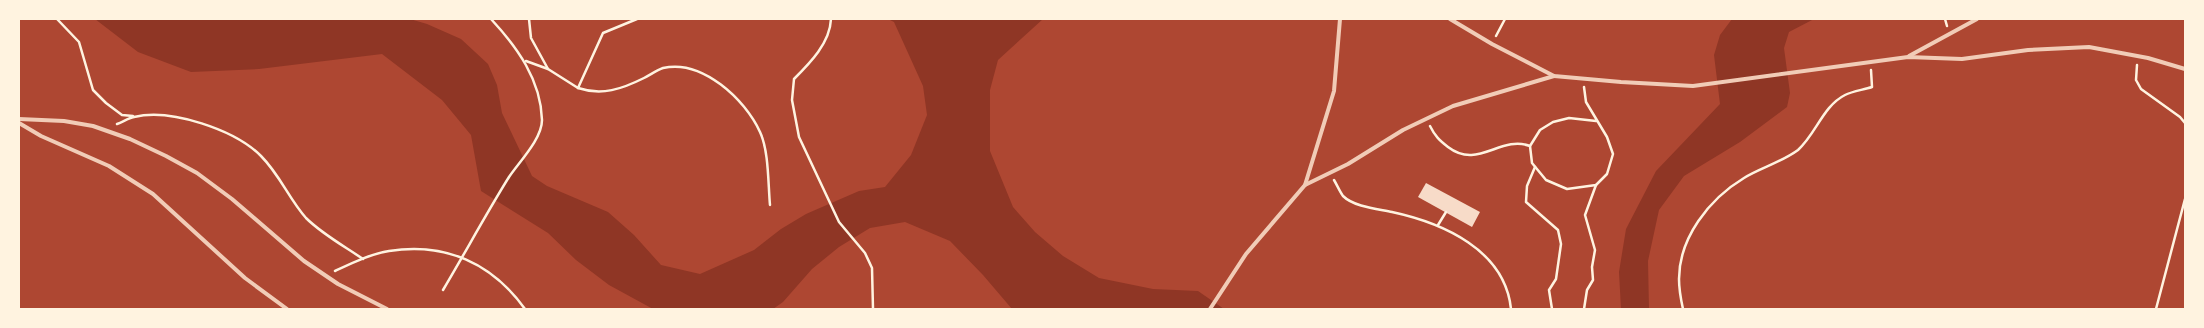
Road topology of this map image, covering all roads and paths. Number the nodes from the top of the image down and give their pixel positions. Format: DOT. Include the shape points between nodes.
graph roads {
  1 [pos="57,19"];
  2 [pos="491,19"];
  3 [pos="529,19"];
  4 [pos="637,19"];
  5 [pos="831,19"];
  6 [pos="1340,19"];
  7 [pos="1450,19"];
  8 [pos="1505,19"];
  9 [pos="1977,19"];
  10 [pos="1492,44"];
  11 [pos="2137,56"];
  12 [pos="1908,57"];
  13 [pos="526,61"];
  14 [pos="1872,62"];
  15 [pos="548,69"];
  16 [pos="2185,69"];
  17 [pos="1554,76"];
  18 [pos="1583,78"];
  19 [pos="578,88"];
  20 [pos="134,116"];
  21 [pos="1427,118"];
  22 [pos="19,119"];
  23 [pos="1596,121"];
  24 [pos="19,123"];
  25 [pos="2185,123"];
  26 [pos="104,130"];
  27 [pos="1530,146"];
  28 [pos="1535,167"];
  29 [pos="1330,173"];
  30 [pos="1305,185"];
  31 [pos="1596,185"];
  32 [pos="2185,200"];
  33 [pos="770,204"];
  34 [pos="1446,212"];
  35 [pos="1438,225"];
  36 [pos="462,258"];
  37 [pos="363,259"];
  38 [pos="325,275"];
  39 [pos="442,290"];
  40 [pos="287,309"];
  41 [pos="387,309"];
  42 [pos="525,309"];
  43 [pos="874,309"];
  44 [pos="1210,309"];
  45 [pos="1511,309"];
  46 [pos="1552,309"];
  47 [pos="1584,309"];
  48 [pos="1683,309"];
  49 [pos="2156,309"];
  1 -- 20 [label="path" via="79,42 93,90 106,104 122,115"];
  2 -- 13 [label="path"];
  3 -- 15 [label="path" via="531,38"];
  4 -- 19 [label="path" via="603,33"];
  5 -- 43 [label="path" via="824,44 794,79 792,100 799,137 839,222 865,253 872,268"];
  6 -- 30 [label="street" via="1334,91"];
  7 -- 10 [label="street"];
  8 -- 10 [label="path"];
  9 -- 12 [label="street"];
  10 -- 17 [label="street"];
  11 -- 12 [label="street" via="2089,47 2028,50 1962,59"];
  11 -- 16 [label="street"];
  11 -- 25 [label="path" via="2136,80 2141,89"];
  12 -- 14 [label="street"];
  13 -- 15 [label="path"];
  13 -- 36 [label="path" via="536,86 542,121 535,141 510,177"];
  14 -- 18 [label="street" via="1693,86"];
  14 -- 48 [label="path" via="1872,87 1846,95 1831,107 1797,150 1743,178 1714,202 1696,223 1683,250 1679,279"];
  15 -- 19 [label="path"];
  17 -- 18 [label="street"];
  17 -- 21 [label="street" via="1453,106"];
  18 -- 23 [label="path" via="1586,102"];
  19 -- 33 [label="path" via="591,93 611,91 635,83 663,68 687,68 705,74 722,86 744,108 760,133 765,154"];
  20 -- 26 [label="path"];
  20 -- 37 [label="path" via="186,118 217,129 243,143 260,155 278,175 307,218"];
  21 -- 27 [label="path" via="1436,138 1452,150 1467,156 1520,142"];
  21 -- 29 [label="street"];
  22 -- 26 [label="street" via="64,121"];
  23 -- 27 [label="path" via="1569,118 1553,122 1540,130"];
  23 -- 31 [label="path" via="1607,137 1613,154 1607,174"];
  24 -- 40 [label="street" via="41,136 109,166 153,194 245,278"];
  26 -- 38 [label="street" via="130,139 197,173"];
  27 -- 28 [label="path"];
  28 -- 31 [label="path" via="1546,180 1567,189"];
  28 -- 46 [label="path" via="1527,186 1526,202 1558,230 1562,244 1556,279 1549,290"];
  29 -- 30 [label="street"];
  29 -- 35 [label="path" via="1344,197 1359,204"];
  30 -- 44 [label="street" via="1246,254"];
  31 -- 47 [label="path" via="1585,215 1595,250 1593,280 1587,290"];
  32 -- 49 [label="path"];
  34 -- 35 [label="path"];
  35 -- 45 [label="path" via="1484,254 1501,277"];
  36 -- 37 [label="path" via="450,253 422,249 389,251"];
  36 -- 39 [label="path"];
  36 -- 42 [label="path" via="494,275"];
  37 -- 38 [label="path"];
  38 -- 41 [label="street"];
}
